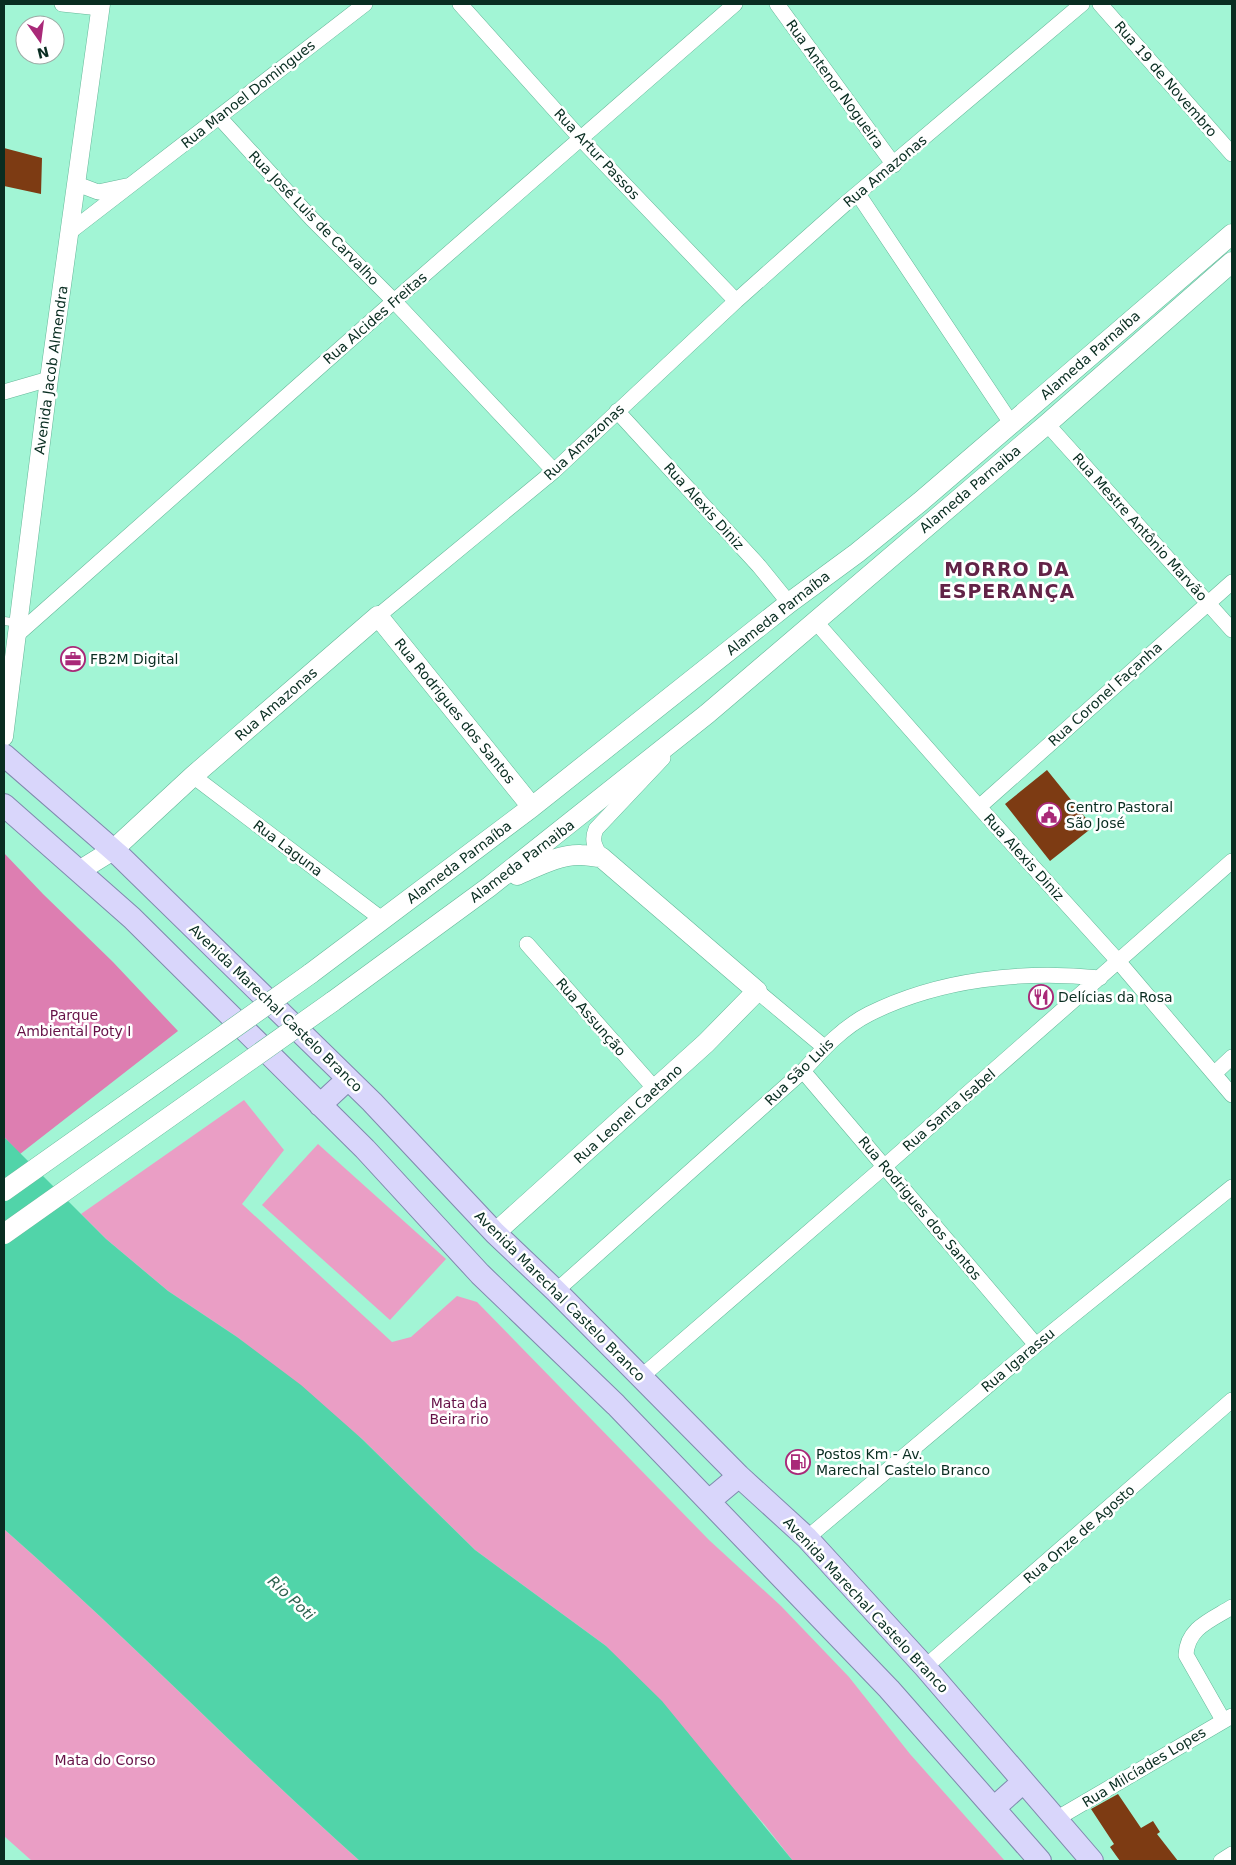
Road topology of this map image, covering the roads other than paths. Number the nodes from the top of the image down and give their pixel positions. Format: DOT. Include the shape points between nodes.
graph roads {
  1 [pos="62,4"];
  2 [pos="365,4"];
  3 [pos="460,4"];
  4 [pos="735,4"];
  5 [pos="776,4"];
  6 [pos="1082,4"];
  7 [pos="1100,4"];
  8 [pos="101,6"];
  9 [pos="219,116"];
  10 [pos="581,139"];
  11 [pos="1232,154"];
  12 [pos="894,164"];
  13 [pos="77,184"];
  14 [pos="132,184"];
  15 [pos="858,194"];
  16 [pos="71,231"];
  17 [pos="1232,234"];
  18 [pos="1232,262"];
  19 [pos="394,301"];
  20 [pos="736,301"];
  21 [pos="49,379"];
  22 [pos="4,392"];
  23 [pos="617,411"];
  24 [pos="1011,422"];
  25 [pos="1047,424"];
  26 [pos="554,471"];
  27 [pos="1232,582"];
  28 [pos="789,603"];
  29 [pos="1208,603"];
  30 [pos="378,616"];
  31 [pos="815,621"];
  32 [pos="13,626"];
  33 [pos="1232,630"];
  34 [pos="707,714"];
  35 [pos="4,738"];
  36 [pos="4,755"];
  37 [pos="193,776"];
  38 [pos="4,805"];
  39 [pos="532,806"];
  40 [pos="979,807"];
  41 [pos="113,850"];
  42 [pos="600,858"];
  43 [pos="1232,861"];
  44 [pos="79,871"];
  45 [pos="490,887"];
  46 [pos="383,920"];
  47 [pos="527,944"];
  48 [pos="1118,961"];
  49 [pos="1100,978"];
  50 [pos="757,991"];
  51 [pos="824,1047"];
  52 [pos="1232,1057"];
  53 [pos="804,1071"];
  54 [pos="1215,1073"];
  55 [pos="348,1079"];
  56 [pos="656,1090"];
  57 [pos="1232,1095"];
  58 [pos="320,1105"];
  59 [pos="886,1166"];
  60 [pos="1232,1187"];
  61 [pos="4,1191"];
  62 [pos="495,1233"];
  63 [pos="4,1234"];
  64 [pos="556,1291"];
  65 [pos="1036,1345"];
  66 [pos="641,1377"];
  67 [pos="1232,1400"];
  68 [pos="739,1476"];
  69 [pos="709,1501"];
  70 [pos="807,1538"];
  71 [pos="1232,1607"];
  72 [pos="925,1667"];
  73 [pos="1228,1718"];
  74 [pos="1023,1782"];
  75 [pos="994,1808"];
  76 [pos="1056,1819"];
  77 [pos="1232,1854"];
  78 [pos="1040,1861"];
  79 [pos="1092,1861"];
  80 [pos="1221,1861"];
  1 -- 8 [label="street"];
  2 -- 9 [label="street, Rua Manoel Domingues"];
  3 -- 10 [label="street, Rua Artur Passos"];
  4 -- 10 [label="street, Rua Alcides Freitas"];
  5 -- 12 [label="street, Rua Antenor Nogueira"];
  6 -- 12 [label="street, Rua Amazonas"];
  7 -- 11 [label="street, Rua 19 de Novembro"];
  8 -- 13 [label="street, Avenida Jacob Almendra"];
  9 -- 14 [label="street, Rua Manoel Domingues"];
  9 -- 19 [label="street, Rua José Luis de Carvalho" via="312,220"];
  10 -- 19 [label="street, Rua Alcides Freitas"];
  10 -- 20 [label="street, Rua Artur Passos"];
  12 -- 15 [label="street, Rua Amazonas"];
  13 -- 14 [label="street, Rua Manoel Domingues" via="98,192"];
  13 -- 16 [label="street, Avenida Jacob Almendra"];
  14 -- 16 [label="street, Rua Manoel Domingues"];
  15 -- 20 [label="street, Rua Amazonas"];
  15 -- 24 [label="street"];
  16 -- 21 [label="street, Avenida Jacob Almendra"];
  17 -- 24 [label="main road, Alameda Parnaíba"];
  18 -- 25 [label="main road, Alameda Parnaiba"];
  19 -- 26 [label="street, Rua José Luis de Carvalho"];
  19 -- 32 [label="street, Rua Alcides Freitas"];
  20 -- 23 [label="street, Rua Amazonas"];
  21 -- 22 [label="street"];
  21 -- 32 [label="street, Avenida Jacob Almendra"];
  23 -- 26 [label="street, Rua Amazonas"];
  23 -- 28 [label="street, Rua Alexis Diniz"];
  24 -- 28 [label="main road, Alameda Parnaíba" via="857,553"];
  25 -- 29 [label="street, Rua Mestre Antônio Marvão"];
  25 -- 31 [label="main road, Alameda Parnaiba"];
  26 -- 30 [label="street, Rua Amazonas"];
  27 -- 29 [label="street, Rua Coronel Façanha"];
  28 -- 39 [label="main road, Alameda Parnaíba"];
  29 -- 33 [label="street, Rua Mestre Antônio Marvão"];
  29 -- 40 [label="street, Rua Coronel Façanha"];
  30 -- 37 [label="main road, Rua Amazonas"];
  30 -- 39 [label="main road, Rua Rodrigues dos Santos"];
  31 -- 34 [label="main road, Alameda Parnaiba"];
  31 -- 40 [label="street, Rua Alexis Diniz"];
  32 -- 35 [label="street, Avenida Jacob Almendra"];
  34 -- 42 [label="street, Alameda Parnaiba" via="596,829 593,845"];
  34 -- 45 [label="main road, Alameda Parnaiba"];
  36 -- 41 [label="main road, Avenida Marechal Castelo Branco"];
  37 -- 41 [label="main road, Rua Amazonas"];
  37 -- 46 [label="street, Rua Laguna"];
  38 -- 44 [label="main road"];
  39 -- 46 [label="main road, Alameda Parnaíba"];
  40 -- 48 [label="street, Rua Alexis Diniz"];
  41 -- 44 [label="main road, Rua Amazonas"];
  41 -- 55 [label="main road, Avenida Marechal Castelo Branco"];
  42 -- 45 [label="main road" via="579,854 566,857"];
  42 -- 50 [label="main road"];
  43 -- 48 [label="street, Rua Santa Isabel"];
  44 -- 58 [label="main road" via="132,918"];
  45 -- 63 [label="main road, Alameda Parnaiba, bridge"];
  46 -- 61 [label="main road, Alameda Parnaíba, bridge"];
  47 -- 56 [label="street, Rua Assunção"];
  48 -- 49 [label="street, Rua Santa Isabel"];
  48 -- 54 [label="street, Rua Alexis Diniz"];
  49 -- 51 [label="street, Rua São Luis" via="1076,975 1008,977 961,984 913,996 868,1014"];
  49 -- 59 [label="street, Rua Santa Isabel"];
  50 -- 51 [label="street"];
  50 -- 56 [label="main road, Rua Leonel Caetano"];
  51 -- 53 [label="street, Rua São Luis"];
  52 -- 54 [label="street"];
  53 -- 59 [label="street, Rua Rodrigues dos Santos"];
  53 -- 64 [label="street, Rua São Luis"];
  54 -- 57 [label="street, Rua Alexis Diniz"];
  55 -- 58 [label="main road"];
  55 -- 62 [label="main road, Avenida Marechal Castelo Branco"];
  56 -- 62 [label="main road, Rua Leonel Caetano"];
  58 -- 69 [label="main road" via="480,1274 616,1405"];
  59 -- 65 [label="street, Rua Rodrigues dos Santos"];
  59 -- 66 [label="street, Rua Santa Isabel"];
  60 -- 65 [label="street, Rua Igarassu"];
  62 -- 64 [label="main road, Avenida Marechal Castelo Branco"];
  64 -- 66 [label="main road, Avenida Marechal Castelo Branco"];
  65 -- 70 [label="street, Rua Igarassu"];
  66 -- 68 [label="main road, Avenida Marechal Castelo Branco"];
  67 -- 72 [label="street, Rua Onze de Agosto"];
  68 -- 69 [label="main road"];
  68 -- 70 [label="main road, Avenida Marechal Castelo Branco"];
  69 -- 75 [label="main road" via="889,1689"];
  70 -- 72 [label="main road, Avenida Marechal Castelo Branco"];
  71 -- 73 [label="street" via="1197,1628 1186,1645 1186,1655"];
  72 -- 74 [label="main road, Avenida Marechal Castelo Branco"];
  73 -- 76 [label="street, Rua Milcíades Lopes"];
  74 -- 75 [label="main road"];
  74 -- 76 [label="main road, Avenida Marechal Castelo Branco"];
  75 -- 78 [label="main road"];
  76 -- 79 [label="main road, Avenida Marechal Castelo Branco"];
  77 -- 80 [label="street"];
}
